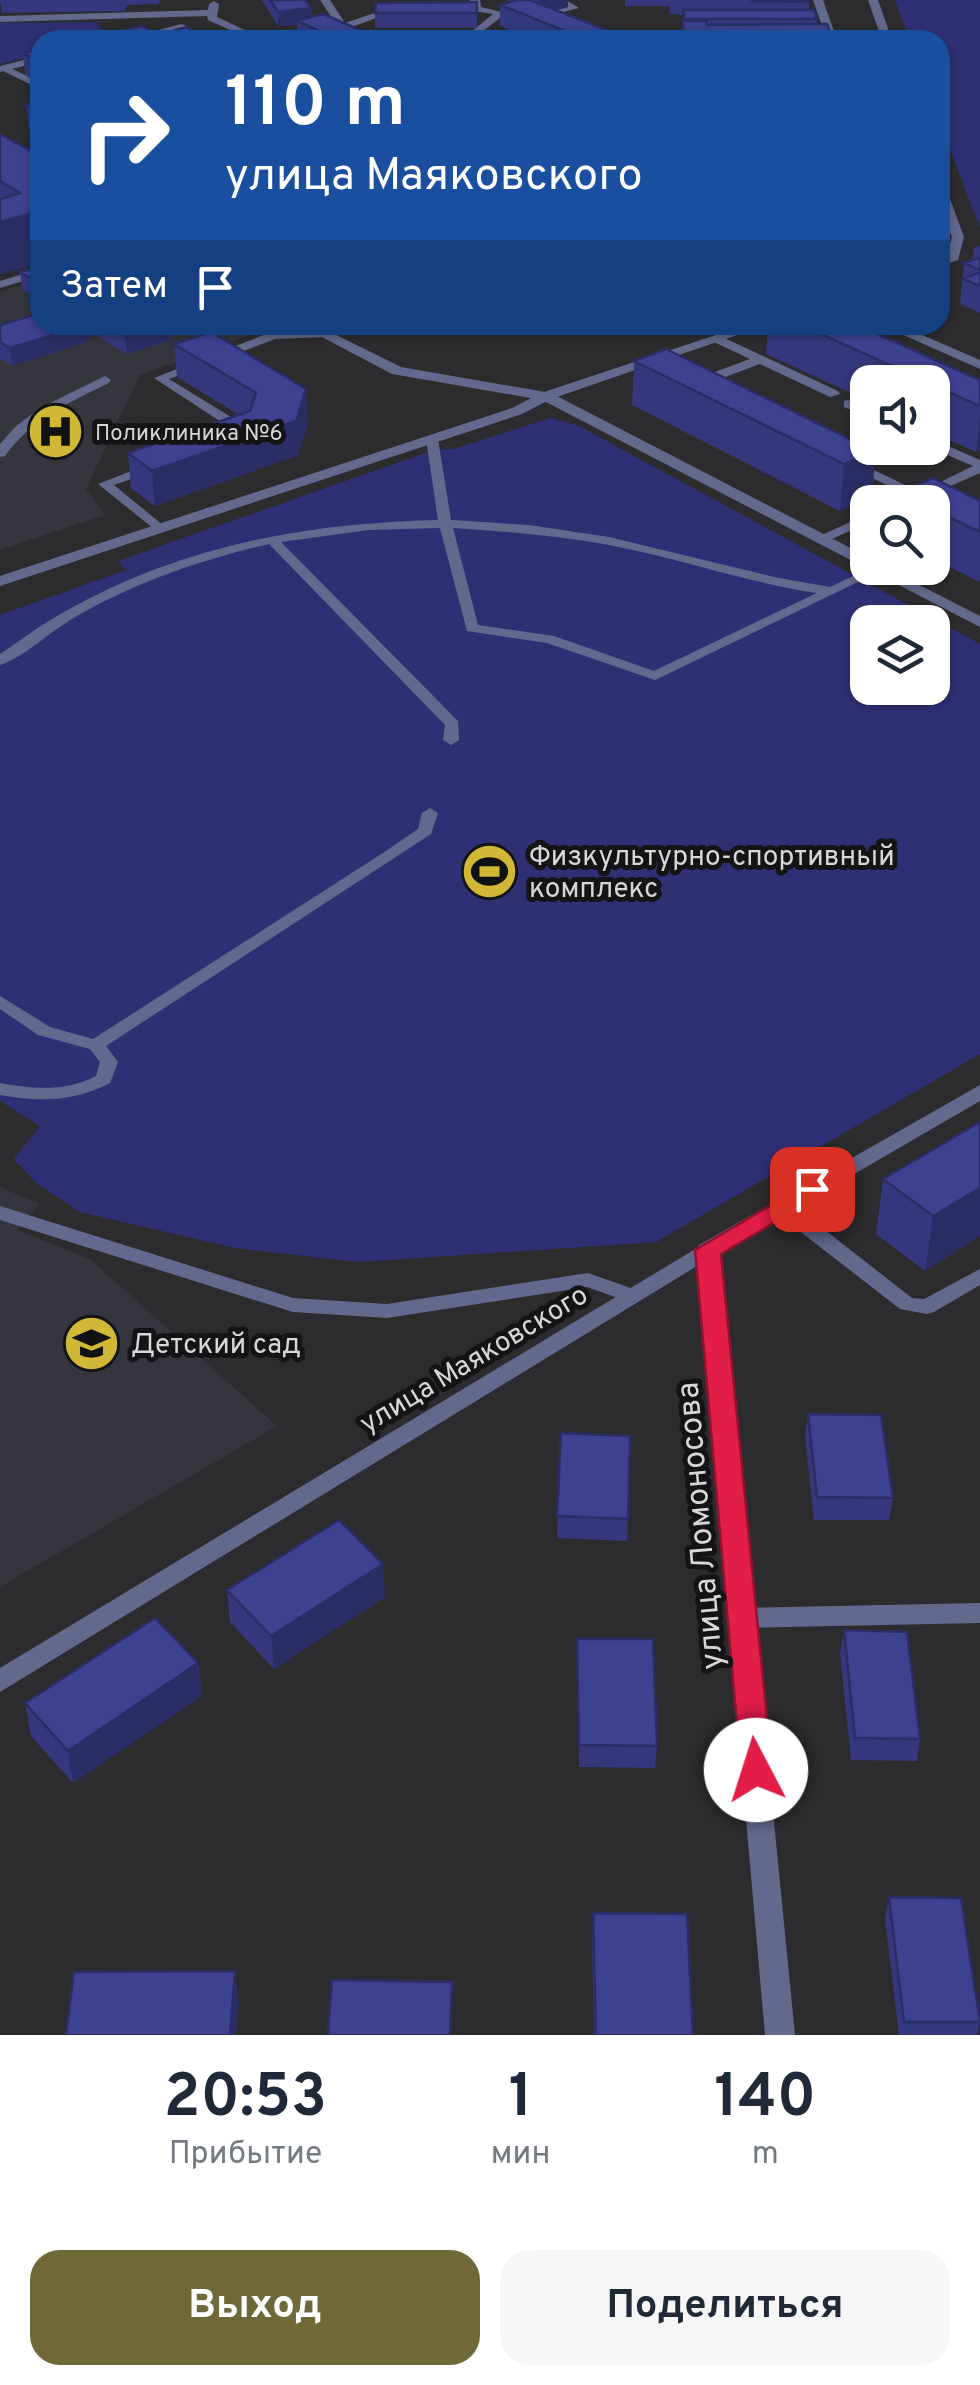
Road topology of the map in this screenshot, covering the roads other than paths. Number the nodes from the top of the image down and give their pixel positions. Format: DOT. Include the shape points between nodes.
graph roads {
  1 [pos="176,0"];
  2 [pos="215,0"];
  3 [pos="325,0"];
  4 [pos="559,0"];
  5 [pos="818,0"];
  6 [pos="873,0"];
  7 [pos="476,5"];
  8 [pos="415,9"];
  9 [pos="463,9"];
  10 [pos="211,13"];
  11 [pos="512,13"];
  12 [pos="170,16"];
  13 [pos="0,19"];
  14 [pos="182,27"];
  15 [pos="337,27"];
  16 [pos="169,30"];
  17 [pos="188,30"];
  18 [pos="239,30"];
  19 [pos="315,30"];
  20 [pos="343,30"];
  21 [pos="483,30"];
  22 [pos="828,30"];
  23 [pos="884,30"];
  24 [pos="30,62"];
  25 [pos="2,68"];
  26 [pos="30,81"];
  27 [pos="950,222"];
  28 [pos="950,258"];
  29 [pos="30,275"];
  30 [pos="0,285"];
  31 [pos="297,335"];
  32 [pos="324,335"];
  33 [pos="727,335"];
  34 [pos="911,335"];
  35 [pos="718,338"];
  36 [pos="761,359"];
  37 [pos="980,365"];
  38 [pos="676,377"];
  39 [pos="104,380"];
  40 [pos="692,385"];
  41 [pos="706,392"];
  42 [pos="834,394"];
  43 [pos="546,396"];
  44 [pos="432,439"];
  45 [pos="216,444"];
  46 [pos="950,452"];
  47 [pos="0,453"];
  48 [pos="836,457"];
  49 [pos="161,464"];
  50 [pos="980,467"];
  51 [pos="894,485"];
  52 [pos="950,486"];
  53 [pos="445,522"];
  54 [pos="850,526"];
  55 [pos="159,529"];
  56 [pos="271,538"];
  57 [pos="820,539"];
  58 [pos="850,555"];
  59 [pos="850,580"];
  60 [pos="0,582"];
  61 [pos="909,585"];
  62 [pos="831,591"];
  63 [pos="980,622"];
  64 [pos="0,661"];
  65 [pos="450,740"];
  66 [pos="430,812"];
  67 [pos="0,1001"];
  68 [pos="96,1045"];
  69 [pos="0,1089"];
  70 [pos="980,1092"];
  71 [pos="782,1207"];
  72 [pos="0,1212"];
  73 [pos="708,1250"];
  74 [pos="980,1276"];
  75 [pos="632,1296"];
  76 [pos="980,1613"];
  77 [pos="743,1618"];
  78 [pos="0,1681"];
  79 [pos="780,2035"];
  1 -- 12 [label="street"];
  2 -- 10 [label="street"];
  3 -- 15 [label="lane"];
  4 -- 11 [label="lane" via="572,5 572,12 542,18"];
  5 -- 22 [label="lane"];
  6 -- 23 [label="street"];
  7 -- 9 [label="lane"];
  7 -- 11 [label="lane"];
  8 -- 15 [label="lane" via="378,12"];
  10 -- 12 [label="street"];
  10 -- 18 [label="street"];
  11 -- 21 [label="lane"];
  12 -- 13 [label="street"];
  12 -- 14 [label="street"];
  14 -- 16 [label="street"];
  14 -- 17 [label="street"];
  15 -- 19 [label="lane"];
  15 -- 20 [label="lane"];
  24 -- 25 [label="street"];
  25 -- 26 [label="lane"];
  27 -- 28 [label="street" via="958,237"];
  29 -- 30 [label="lane"];
  31 -- 45 [label="lane" via="272,336 160,378 235,425 235,437"];
  32 -- 43 [label="street" via="397,371"];
  33 -- 35 [label="street"];
  34 -- 37 [label="street"];
  35 -- 36 [label="lane"];
  35 -- 43 [label="street" via="654,366"];
  36 -- 40 [label="lane"];
  36 -- 42 [label="lane"];
  38 -- 40 [label="lane"];
  39 -- 47 [label="lane" via="36,415"];
  40 -- 41 [label="lane"];
  43 -- 44 [label="street"];
  43 -- 57 [label="street"];
  44 -- 53 [label="lane"];
  44 -- 55 [label="street"];
  46 -- 50 [label="lane"];
  48 -- 51 [label="lane"];
  49 -- 55 [label="lane" via="106,484"];
  50 -- 52 [label="lane"];
  53 -- 56 [label="lane" via="346,526"];
  53 -- 62 [label="lane" via="608,540 747,579"];
  53 -- 62 [label="lane" via="472,628 597,652 655,676"];
  54 -- 57 [label="lane"];
  55 -- 60 [label="street"];
  56 -- 64 [label="lane" via="109,592"];
  56 -- 65 [label="lane" via="453,724"];
  57 -- 58 [label="street"];
  59 -- 62 [label="lane"];
  61 -- 63 [label="street"];
  66 -- 68 [label="lane" via="425,831"];
  67 -- 68 [label="lane" via="44,1032"];
  68 -- 69 [label="lane" via="109,1062 104,1080 83,1092"];
  70 -- 71 [label="street, улица Маяковского"];
  71 -- 73 [label="street, улица Маяковского"];
  71 -- 74 [label="lane" via="907,1304 927,1307"];
  72 -- 75 [label="lane" via="293,1305 386,1311 588,1280"];
  73 -- 75 [label="street, улица Маяковского"];
  73 -- 77 [label="street, улица Ломоносова"];
  75 -- 78 [label="street, улица Маяковского"];
  76 -- 77 [label="street"];
  77 -- 79 [label="street, улица Ломоносова"];
}
